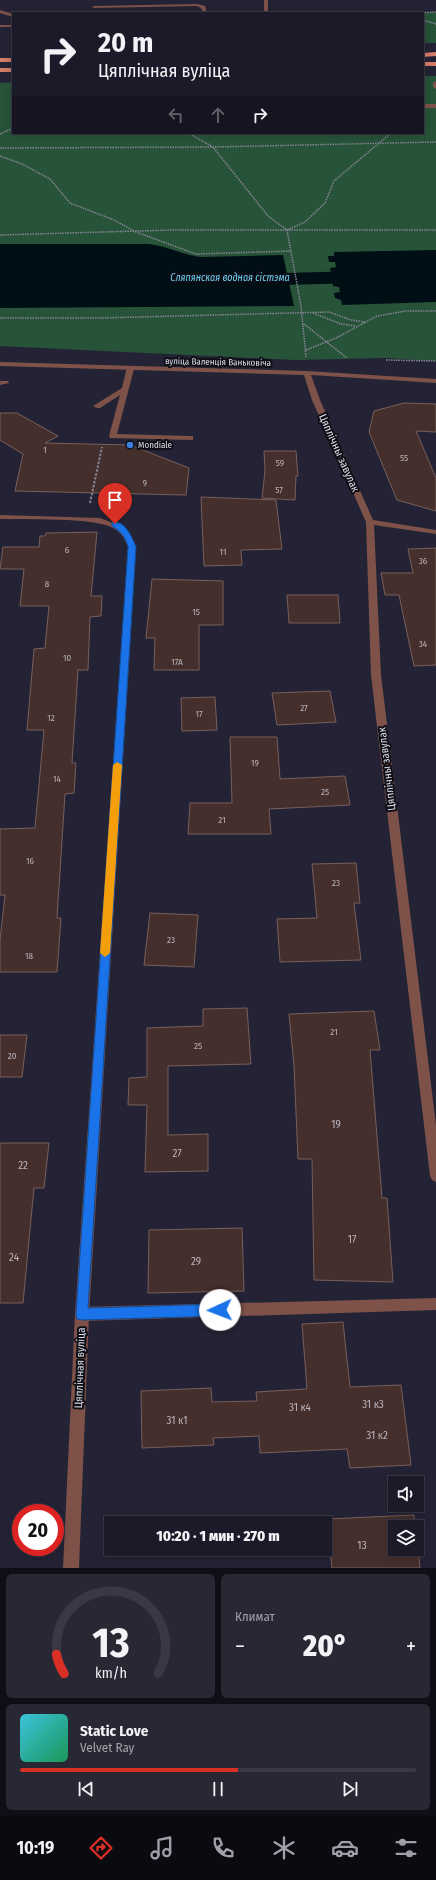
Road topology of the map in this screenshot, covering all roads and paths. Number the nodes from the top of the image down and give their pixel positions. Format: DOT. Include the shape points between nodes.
graph roads {
  1 [pos="266,0"];
  2 [pos="94,7"];
  3 [pos="0,10"];
  4 [pos="205,12"];
  5 [pos="266,12"];
  6 [pos="436,12"];
  7 [pos="424,13"];
  8 [pos="12,16"];
  9 [pos="424,20"];
  10 [pos="436,24"];
  11 [pos="0,26"];
  12 [pos="12,26"];
  13 [pos="436,54"];
  14 [pos="424,55"];
  15 [pos="0,60"];
  16 [pos="12,60"];
  17 [pos="424,64"];
  18 [pos="436,64"];
  19 [pos="0,70"];
  20 [pos="12,70"];
  21 [pos="436,83"];
  22 [pos="436,87"];
  23 [pos="424,106"];
  24 [pos="436,106"];
  25 [pos="12,128"];
  26 [pos="0,134"];
  27 [pos="190,134"];
  28 [pos="390,134"];
  29 [pos="436,142"];
  30 [pos="381,143"];
  31 [pos="213,147"];
  32 [pos="0,148"];
  33 [pos="0,156"];
  34 [pos="287,230"];
  35 [pos="436,230"];
  36 [pos="136,232"];
  37 [pos="0,235"];
  38 [pos="291,251"];
  39 [pos="436,311"];
  40 [pos="302,312"];
  41 [pos="311,312"];
  42 [pos="0,318"];
  43 [pos="365,322"];
  44 [pos="303,324"];
  45 [pos="357,326"];
  46 [pos="327,342"];
  47 [pos="306,350"];
  48 [pos="349,360"];
  49 [pos="306,362"];
  50 [pos="0,364"];
  51 [pos="130,369"];
  52 [pos="307,373"];
  53 [pos="436,381"];
  54 [pos="126,388"];
  55 [pos="97,406"];
  56 [pos="190,438"];
  57 [pos="102,449"];
  58 [pos="0,518"];
  59 [pos="86,519"];
  60 [pos="370,522"];
  61 [pos="436,532"];
  62 [pos="436,1176"];
  63 [pos="436,1304"];
  64 [pos="82,1314"];
  65 [pos="71,1568"];
  1 -- 5 [label="street"];
  2 -- 4 [label="street" via="197,5 203,7"];
  3 -- 8 [label="street"];
  6 -- 7 [label="path"];
  9 -- 10 [label="path"];
  11 -- 12 [label="street"];
  13 -- 14 [label="main road"];
  15 -- 16 [label="main road"];
  17 -- 18 [label="main road"];
  19 -- 20 [label="main road"];
  21 -- 22 [label="street"];
  23 -- 24 [label="street"];
  25 -- 26 [label="path"];
  27 -- 31 [label="path"];
  28 -- 30 [label="path"];
  29 -- 30 [label="path"];
  30 -- 31 [label="path"];
  30 -- 34 [label="path" via="334,181 325,203 305,222"];
  31 -- 32 [label="path"];
  31 -- 34 [label="path" via="268,216"];
  33 -- 36 [label="path" via="50,179 70,203 114,220"];
  34 -- 35 [label="path"];
  34 -- 36 [label="path"];
  34 -- 38 [label="path"];
  36 -- 37 [label="path"];
  36 -- 38 [label="path" via="196,254"];
  38 -- 40 [label="path"];
  39 -- 43 [label="path" via="399,312 377,316"];
  40 -- 41 [label="path"];
  40 -- 42 [label="path" via="108,318"];
  40 -- 44 [label="path"];
  41 -- 43 [label="path" via="329,312"];
  41 -- 45 [label="path" via="341,324"];
  43 -- 45 [label="path"];
  44 -- 46 [label="path"];
  44 -- 47 [label="path"];
  45 -- 46 [label="path"];
  46 -- 47 [label="path"];
  46 -- 48 [label="path"];
  47 -- 49 [label="path"];
  50 -- 51 [label="street, вуліца Валенція Ваньковіча"];
  51 -- 52 [label="street, вуліца Валенція Ваньковіча"];
  51 -- 54 [label="street"];
  52 -- 53 [label="street, вуліца Валенція Ваньковіча"];
  52 -- 60 [label="street, Цяплічны завулак" via="316,400"];
  54 -- 55 [label="street"];
  54 -- 56 [label="street" via="113,436"];
  57 -- 59 [label="path"];
  58 -- 59 [label="street, Цяплічная вуліца"];
  59 -- 64 [label="street, Цяплічная вуліца" via="115,524 124,530 132,547"];
  60 -- 61 [label="street"];
  60 -- 62 [label="street, Цяплічны завулак" via="376,675"];
  63 -- 64 [label="street"];
  64 -- 65 [label="street, Цяплічная вуліца"];
}
